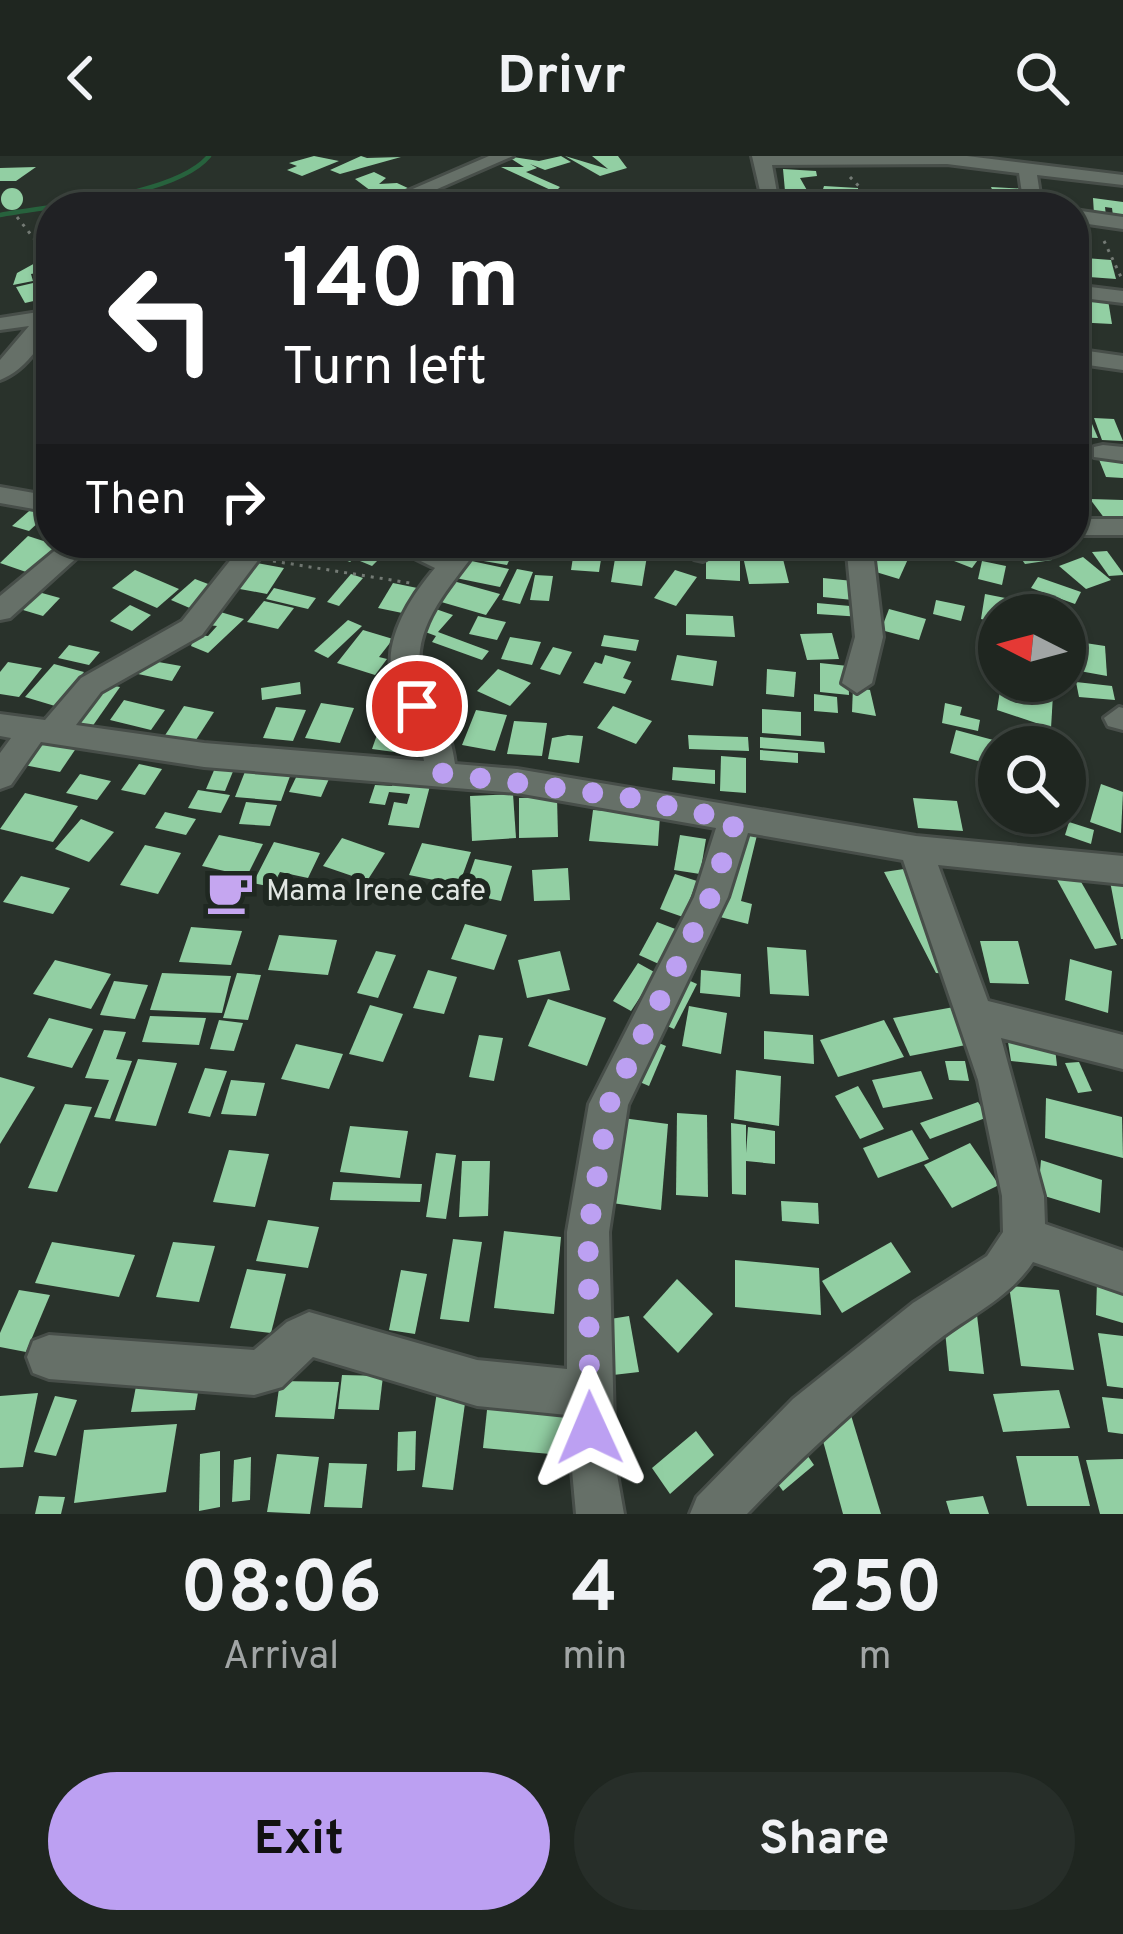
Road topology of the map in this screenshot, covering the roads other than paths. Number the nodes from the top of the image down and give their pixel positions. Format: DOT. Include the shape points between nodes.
graph roads {
  1 [pos="503,156"];
  2 [pos="835,157"];
  3 [pos="762,158"];
  4 [pos="1027,169"];
  5 [pos="1123,180"];
  6 [pos="416,192"];
  7 [pos="769,192"];
  8 [pos="1031,192"];
  9 [pos="1089,218"];
  10 [pos="1123,224"];
  11 [pos="1089,293"];
  12 [pos="1122,297"];
  13 [pos="36,319"];
  14 [pos="0,324"];
  15 [pos="36,335"];
  16 [pos="1089,358"];
  17 [pos="1123,363"];
  18 [pos="0,373"];
  19 [pos="0,495"];
  20 [pos="36,501"];
  21 [pos="1089,527"];
  22 [pos="1123,527"];
  23 [pos="62,558"];
  24 [pos="245,558"];
  25 [pos="861,558"];
  26 [pos="451,565"];
  27 [pos="0,611"];
  28 [pos="857,683"];
  29 [pos="0,725"];
  30 [pos="42,732"];
  31 [pos="441,773"];
  32 [pos="0,777"];
  33 [pos="735,821"];
  34 [pos="916,849"];
  35 [pos="1123,870"];
  36 [pos="973,1014"];
  37 [pos="1123,1052"];
  38 [pos="1024,1238"];
  39 [pos="1123,1271"];
  40 [pos="50,1357"];
  41 [pos="590,1394"];
  42 [pos="600,1514"];
  43 [pos="714,1514"];
  1 -- 6 [label="street"];
  2 -- 3 [label="street"];
  2 -- 4 [label="street"];
  3 -- 7 [label="street"];
  4 -- 5 [label="street"];
  4 -- 8 [label="street"];
  9 -- 10 [label="street"];
  11 -- 12 [label="street"];
  13 -- 14 [label="street"];
  15 -- 18 [label="street"];
  16 -- 17 [label="street"];
  19 -- 20 [label="street"];
  21 -- 22 [label="street"];
  23 -- 27 [label="street"];
  24 -- 30 [label="street" via="192,628 91,685"];
  25 -- 28 [label="street" via="869,637"];
  26 -- 31 [label="street" via="405,641 406,669 417,706 435,728"];
  29 -- 30 [label="street"];
  30 -- 31 [label="street" via="204,755"];
  30 -- 32 [label="street"];
  31 -- 33 [label="street" via="632,798"];
  33 -- 34 [label="street"];
  33 -- 41 [label="street" via="711,896 609,1104 588,1232"];
  34 -- 35 [label="street"];
  34 -- 36 [label="street"];
  36 -- 37 [label="street"];
  36 -- 38 [label="street" via="997,1080 1023,1196"];
  38 -- 39 [label="street"];
  38 -- 43 [label="street" via="1002,1271 809,1415"];
  40 -- 41 [label="street" via="249,1376 309,1334 477,1383"];
  41 -- 42 [label="street"];
}
